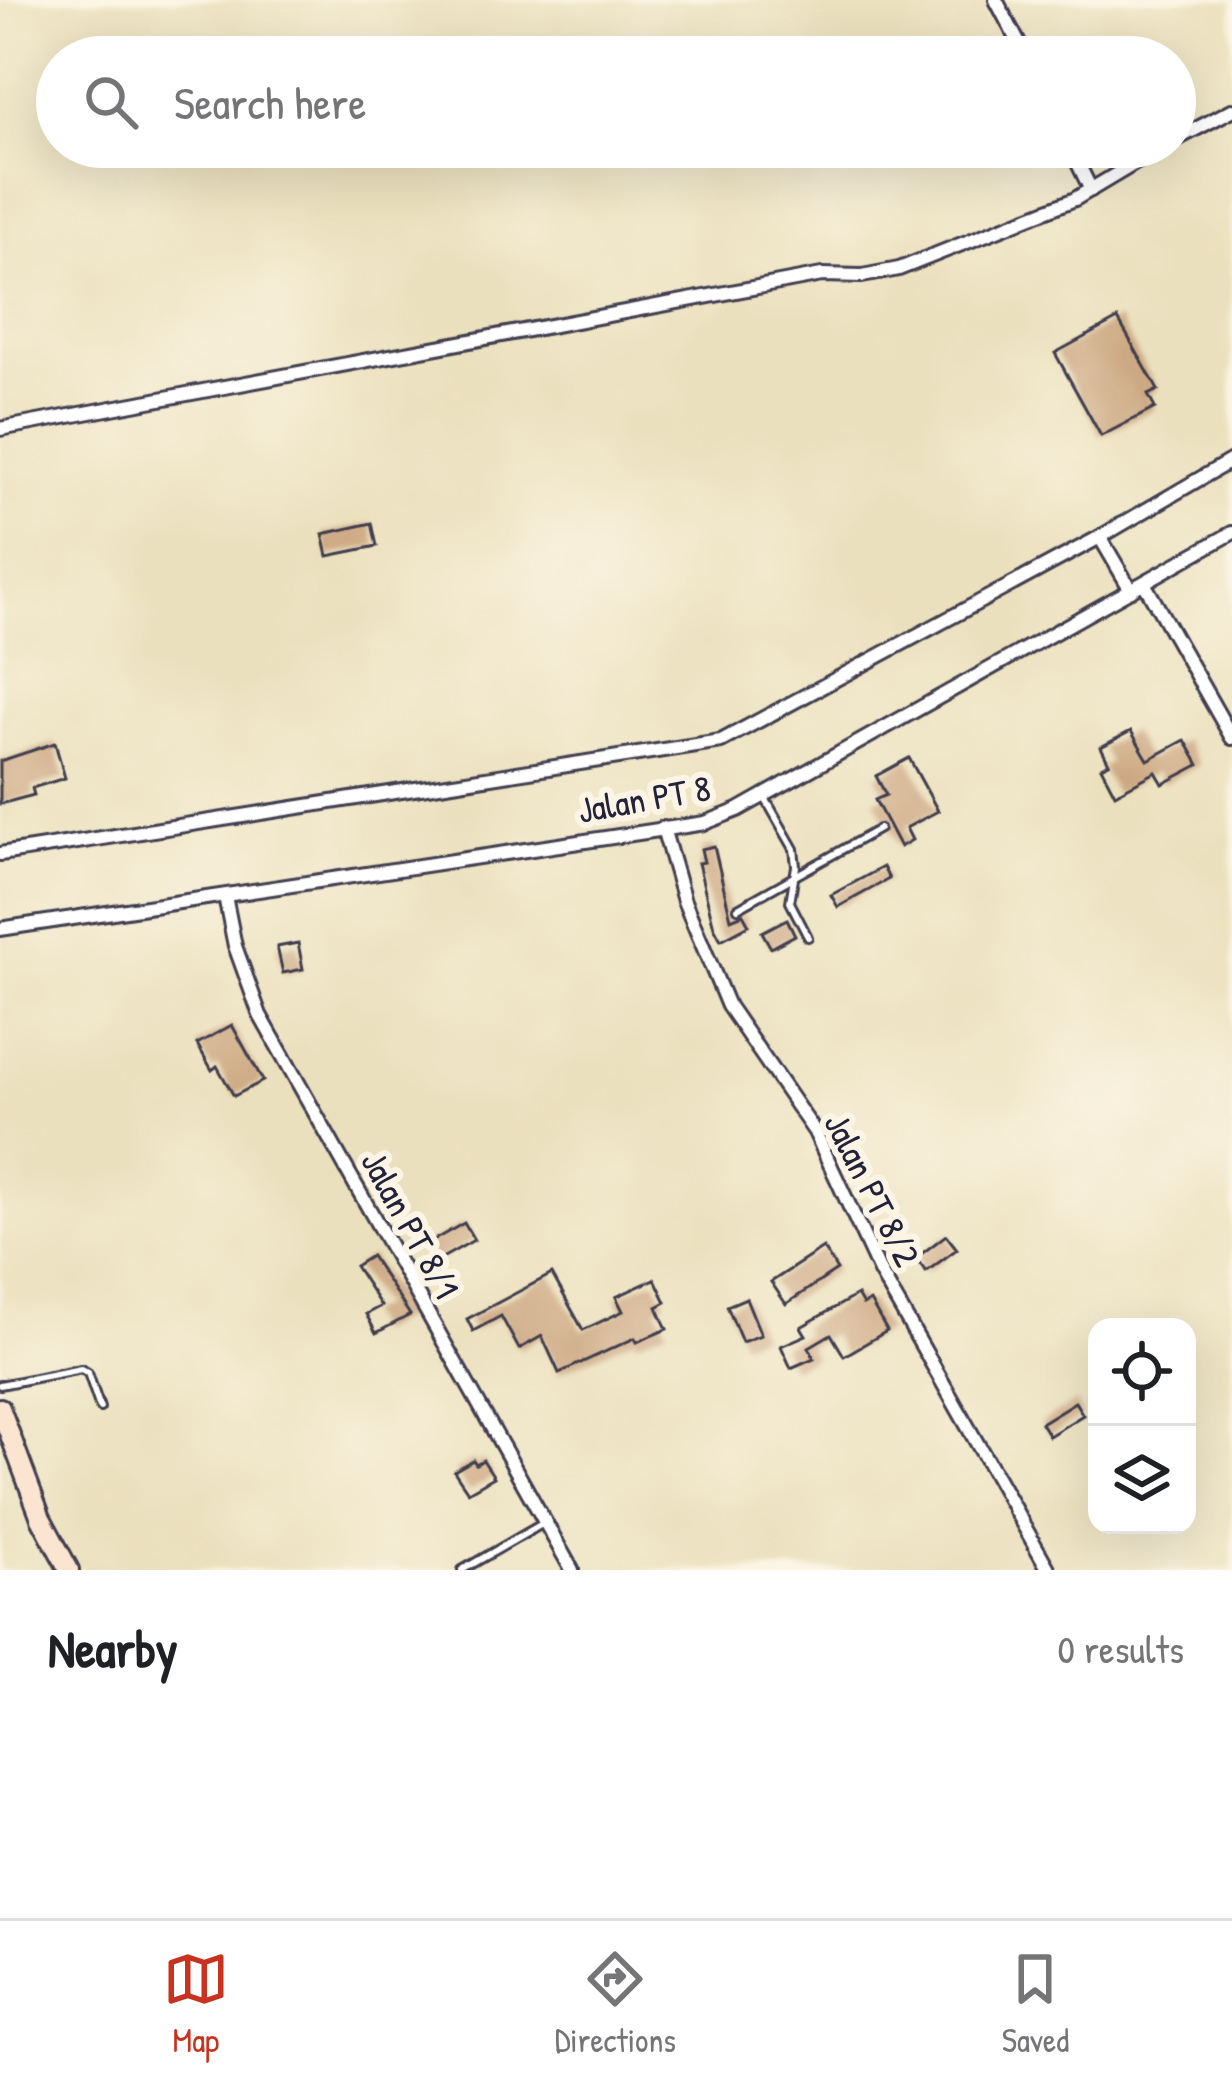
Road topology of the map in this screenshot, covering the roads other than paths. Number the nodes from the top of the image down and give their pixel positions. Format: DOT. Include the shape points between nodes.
graph roads {
  1 [pos="996,0"];
  2 [pos="1015,36"];
  3 [pos="1232,110"];
  4 [pos="1196,129"];
  5 [pos="1080,168"];
  6 [pos="1127,168"];
  7 [pos="1091,190"];
  8 [pos="0,429"];
  9 [pos="1232,460"];
  10 [pos="1232,533"];
  11 [pos="1100,537"];
  12 [pos="1138,586"];
  13 [pos="1232,738"];
  14 [pos="763,796"];
  15 [pos="663,828"];
  16 [pos="879,830"];
  17 [pos="0,854"];
  18 [pos="791,878"];
  19 [pos="225,896"];
  20 [pos="738,908"];
  21 [pos="0,929"];
  22 [pos="808,937"];
  23 [pos="0,1385"];
  24 [pos="0,1408"];
  25 [pos="100,1408"];
  26 [pos="544,1523"];
  27 [pos="69,1570"];
  28 [pos="462,1570"];
  29 [pos="572,1570"];
  30 [pos="1049,1570"];
  1 -- 2 [label="street"];
  3 -- 4 [label="street"];
  5 -- 7 [label="street"];
  6 -- 7 [label="street"];
  7 -- 8 [label="street" via="899,269 822,275"];
  9 -- 11 [label="street"];
  10 -- 12 [label="street, Jalan PT 8"];
  11 -- 12 [label="street"];
  11 -- 17 [label="street" via="721,741"];
  12 -- 13 [label="street"];
  12 -- 14 [label="street, Jalan PT 8"];
  14 -- 15 [label="street, Jalan PT 8" via="705,823"];
  14 -- 18 [label="lane" via="794,849"];
  15 -- 19 [label="street, Jalan PT 8"];
  15 -- 30 [label="street, Jalan PT 8/2" via="728,1006 815,1132 880,1272"];
  16 -- 18 [label="lane"];
  18 -- 20 [label="lane"];
  18 -- 22 [label="lane" via="790,902"];
  19 -- 21 [label="street, Jalan PT 8"];
  19 -- 26 [label="street, Jalan PT 8/1" via="260,1015"];
  23 -- 25 [label="lane" via="81,1369"];
  24 -- 27 [label="street"];
  26 -- 28 [label="lane"];
  26 -- 29 [label="street, Jalan PT 8/1"];
}
